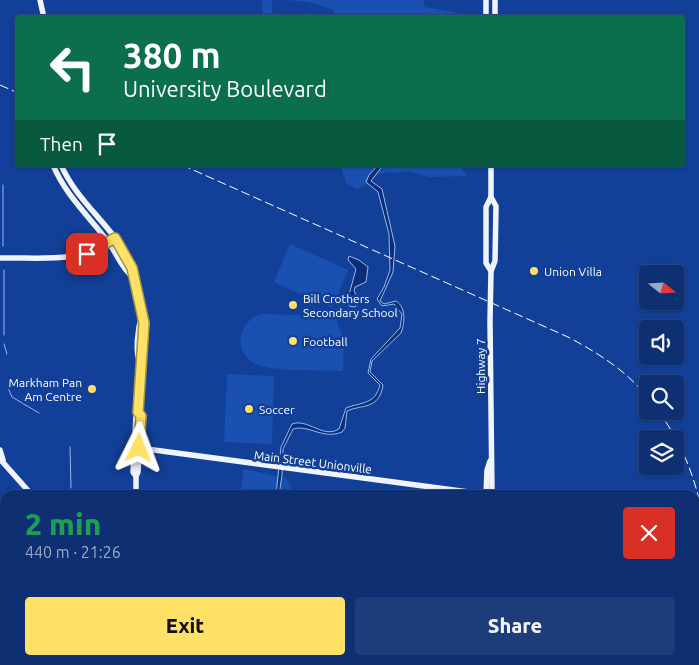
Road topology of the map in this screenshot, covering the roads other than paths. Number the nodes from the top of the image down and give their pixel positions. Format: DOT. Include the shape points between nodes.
graph roads {
  1 [pos="40,0"];
  2 [pos="486,0"];
  3 [pos="495,0"];
  4 [pos="43,15"];
  5 [pos="486,15"];
  6 [pos="495,15"];
  7 [pos="54,167"];
  8 [pos="62,167"];
  9 [pos="491,167"];
  10 [pos="491,197"];
  11 [pos="115,238"];
  12 [pos="109,242"];
  13 [pos="0,258"];
  14 [pos="491,271"];
  15 [pos="133,277"];
  16 [pos="136,448"];
  17 [pos="0,450"];
  18 [pos="1,459"];
  19 [pos="490,461"];
  20 [pos="28,490"];
  21 [pos="136,490"];
  22 [pos="449,490"];
  23 [pos="486,490"];
  24 [pos="492,490"];
  1 -- 4 [label="main road"];
  2 -- 5 [label="main road"];
  3 -- 6 [label="main road"];
  7 -- 12 [label="main road" via="71,198"];
  8 -- 11 [label="main road" via="74,191"];
  9 -- 10 [label="main road, Highway 7"];
  10 -- 14 [label="main road, Highway 7" via="496,206 495,261"];
  10 -- 14 [label="main road, Highway 7" via="486,207 486,263"];
  11 -- 12 [label="main road"];
  11 -- 15 [label="main road" via="132,268"];
  12 -- 13 [label="main road" via="74,257"];
  12 -- 15 [label="main road" via="126,272"];
  14 -- 19 [label="main road, Highway 7"];
  15 -- 16 [label="main road" via="142,316 138,359 141,365 138,412 141,416"];
  16 -- 21 [label="main road"];
  16 -- 22 [label="main road, Main Street Unionville"];
  17 -- 18 [label="main road"];
  18 -- 20 [label="main road"];
  19 -- 23 [label="main road, Highway 7"];
  19 -- 24 [label="main road, Highway 7"];
}
